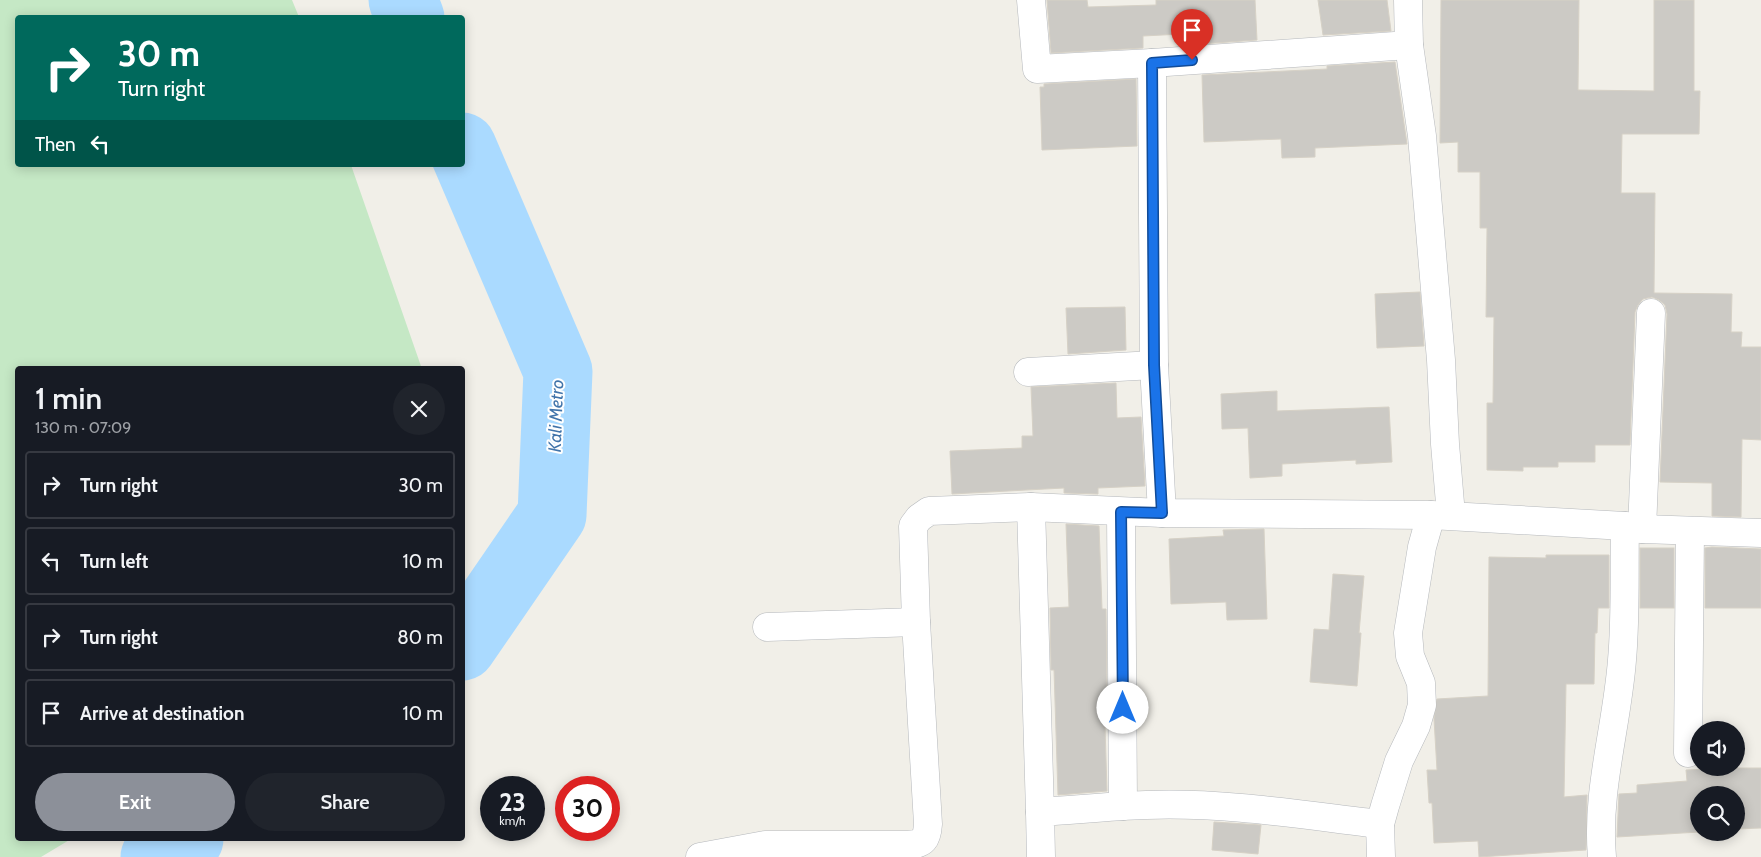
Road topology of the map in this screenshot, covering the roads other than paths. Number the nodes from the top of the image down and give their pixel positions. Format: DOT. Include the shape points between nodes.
graph roads {
  1 [pos="1031,0"];
  2 [pos="1408,0"];
  3 [pos="1408,45"];
  4 [pos="1152,63"];
  5 [pos="1651,313"];
  6 [pos="1154,365"];
  7 [pos="1028,372"];
  8 [pos="1030,507"];
  9 [pos="1121,512"];
  10 [pos="1162,513"];
  11 [pos="1441,515"];
  12 [pos="1633,528"];
  13 [pos="1690,531"];
  14 [pos="1761,533"];
  15 [pos="916,622"];
  16 [pos="767,626"];
  17 [pos="1688,753"];
  18 [pos="1124,806"];
  19 [pos="1040,812"];
  20 [pos="1380,824"];
  21 [pos="700,857"];
  22 [pos="1041,857"];
  23 [pos="1380,857"];
  24 [pos="1602,857"];
  1 -- 4 [label="street" via="1037,69"];
  2 -- 3 [label="street"];
  3 -- 4 [label="street"];
  3 -- 11 [label="street" via="1422,136 1441,360 1445,444"];
  4 -- 6 [label="street"];
  5 -- 12 [label="street"];
  6 -- 7 [label="street"];
  6 -- 10 [label="street"];
  8 -- 9 [label="street"];
  8 -- 15 [label="street" via="929,511 919,518 913,526"];
  8 -- 19 [label="street"];
  9 -- 10 [label="street"];
  9 -- 18 [label="street"];
  10 -- 11 [label="street"];
  11 -- 12 [label="street"];
  11 -- 20 [label="street" via="1422,547 1408,634 1410,656 1421,683 1422,705 1399,761"];
  12 -- 13 [label="street"];
  12 -- 24 [label="street" via="1622,660 1604,789"];
  13 -- 14 [label="street"];
  13 -- 17 [label="street"];
  15 -- 16 [label="street"];
  15 -- 21 [label="street" via="928,824 923,842 917,845 765,845"];
  18 -- 19 [label="street"];
  18 -- 20 [label="street" via="1262,810"];
  19 -- 22 [label="street"];
  20 -- 23 [label="street"];
}
